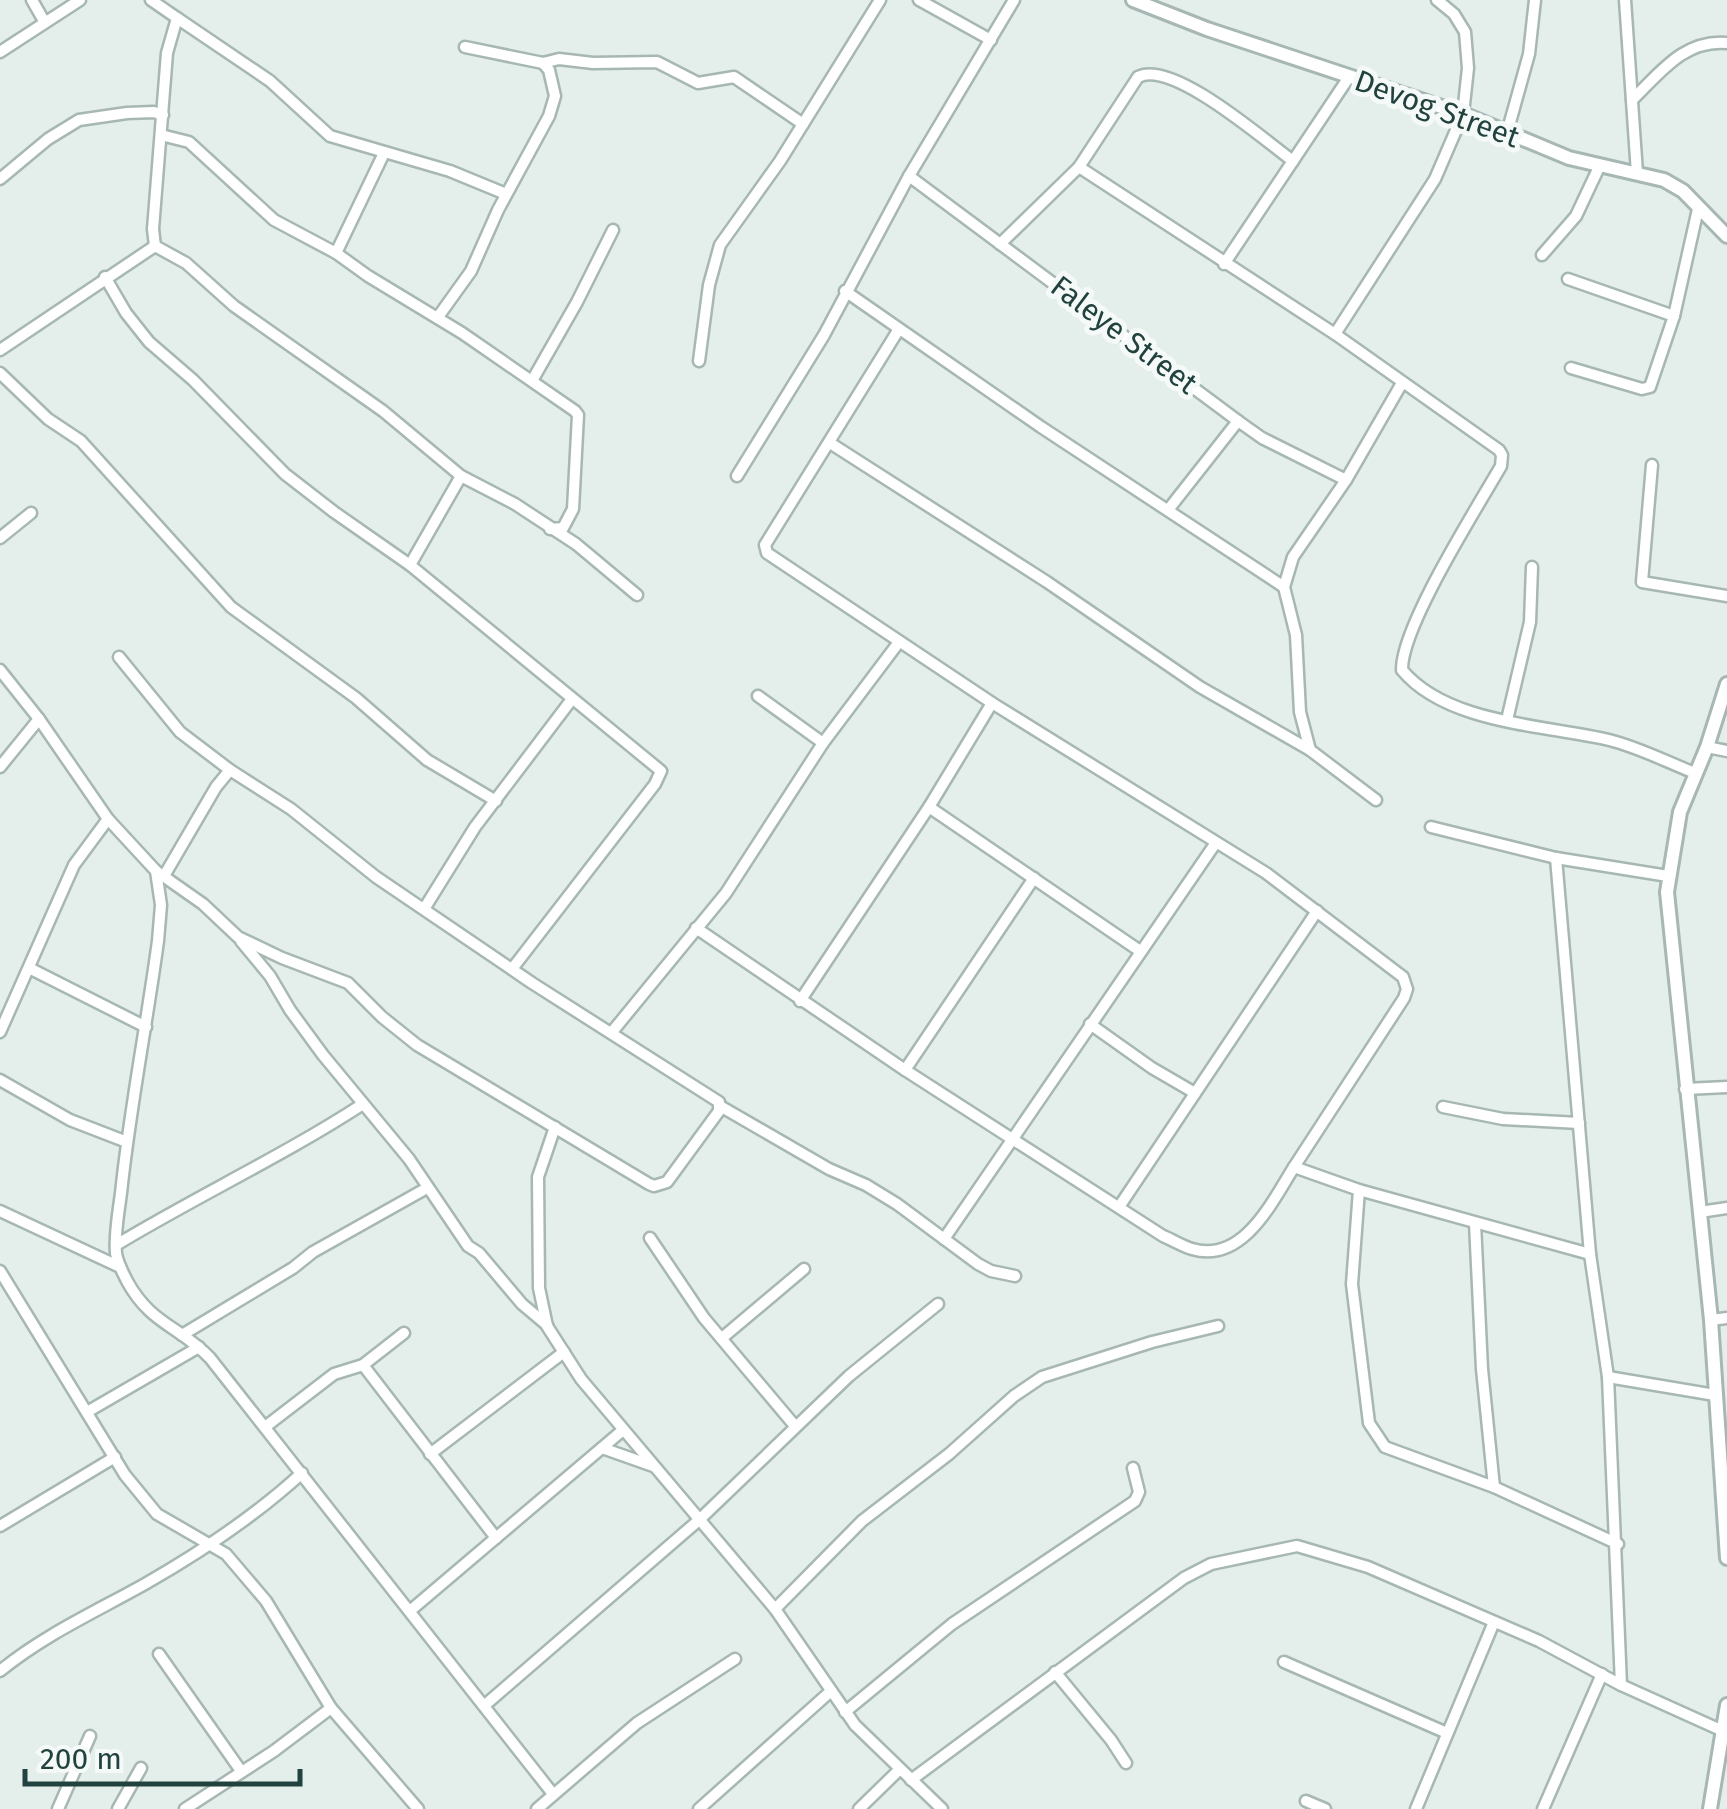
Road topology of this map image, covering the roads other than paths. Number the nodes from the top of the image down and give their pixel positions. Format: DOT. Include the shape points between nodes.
graph roads {
  1 [pos="32,0"];
  2 [pos="80,0"];
  3 [pos="151,0"];
  4 [pos="880,0"];
  5 [pos="919,0"];
  6 [pos="1014,0"];
  7 [pos="1132,0"];
  8 [pos="1175,0"];
  9 [pos="1438,0"];
  10 [pos="1535,0"];
  11 [pos="1625,0"];
  12 [pos="1170,14"];
  13 [pos="178,18"];
  14 [pos="44,21"];
  15 [pos="991,40"];
  16 [pos="1727,43"];
  17 [pos="466,47"];
  18 [pos="0,52"];
  19 [pos="543,63"];
  20 [pos="1350,77"];
  21 [pos="1632,100"];
  22 [pos="160,111"];
  23 [pos="1464,114"];
  24 [pos="803,124"];
  25 [pos="1507,134"];
  26 [pos="161,135"];
  27 [pos="384,153"];
  28 [pos="1293,161"];
  29 [pos="1600,166"];
  30 [pos="1079,167"];
  31 [pos="1638,173"];
  32 [pos="910,176"];
  33 [pos="0,180"];
  34 [pos="506,194"];
  35 [pos="1698,209"];
  36 [pos="612,230"];
  37 [pos="1727,236"];
  38 [pos="1000,244"];
  39 [pos="155,246"];
  40 [pos="336,253"];
  41 [pos="1542,255"];
  42 [pos="1224,264"];
  43 [pos="105,278"];
  44 [pos="1568,279"];
  45 [pos="845,292"];
  46 [pos="1674,316"];
  47 [pos="438,317"];
  48 [pos="899,329"];
  49 [pos="1335,334"];
  50 [pos="0,350"];
  51 [pos="699,361"];
  52 [pos="1572,368"];
  53 [pos="0,373"];
  54 [pos="533,378"];
  55 [pos="1402,383"];
  56 [pos="1238,421"];
  57 [pos="830,443"];
  58 [pos="1652,465"];
  59 [pos="462,476"];
  60 [pos="737,476"];
  61 [pos="1346,480"];
  62 [pos="1168,510"];
  63 [pos="31,513"];
  64 [pos="550,529"];
  65 [pos="0,538"];
  66 [pos="410,565"];
  67 [pos="1532,568"];
  68 [pos="1284,587"];
  69 [pos="637,595"];
  70 [pos="1727,596"];
  71 [pos="899,642"];
  72 [pos="119,657"];
  73 [pos="0,670"];
  74 [pos="1727,684"];
  75 [pos="758,696"];
  76 [pos="572,699"];
  77 [pos="992,703"];
  78 [pos="39,719"];
  79 [pos="1507,720"];
  80 [pos="823,743"];
  81 [pos="1706,748"];
  82 [pos="1310,750"];
  83 [pos="1727,751"];
  84 [pos="0,767"];
  85 [pos="230,770"];
  86 [pos="1695,773"];
  87 [pos="1376,800"];
  88 [pos="496,801"];
  89 [pos="929,807"];
  90 [pos="108,819"];
  91 [pos="1431,827"];
  92 [pos="1215,844"];
  93 [pos="1556,858"];
  94 [pos="160,873"];
  95 [pos="1668,876"];
  96 [pos="1034,878"];
  97 [pos="424,909"];
  98 [pos="1317,911"];
  99 [pos="696,928"];
  100 [pos="238,937"];
  101 [pos="1140,951"];
  102 [pos="282,958"];
  103 [pos="31,969"];
  104 [pos="512,969"];
  105 [pos="270,976"];
  106 [pos="800,1001"];
  107 [pos="1090,1024"];
  108 [pos="146,1027"];
  109 [pos="0,1032"];
  110 [pos="612,1032"];
  111 [pos="904,1070"];
  112 [pos="0,1080"];
  113 [pos="1727,1087"];
  114 [pos="1685,1089"];
  115 [pos="1195,1093"];
  116 [pos="363,1104"];
  117 [pos="720,1106"];
  118 [pos="1444,1107"];
  119 [pos="1579,1123"];
  120 [pos="555,1127"];
  121 [pos="1012,1139"];
  122 [pos="127,1142"];
  123 [pos="1294,1167"];
  124 [pos="426,1188"];
  125 [pos="1359,1190"];
  126 [pos="1119,1206"];
  127 [pos="1727,1208"];
  128 [pos="0,1212"];
  129 [pos="1700,1212"];
  130 [pos="1475,1223"];
  131 [pos="650,1238"];
  132 [pos="944,1239"];
  133 [pos="116,1245"];
  134 [pos="1590,1254"];
  135 [pos="121,1267"];
  136 [pos="804,1269"];
  137 [pos="0,1272"];
  138 [pos="1016,1276"];
  139 [pos="938,1304"];
  140 [pos="1727,1318"];
  141 [pos="1711,1320"];
  142 [pos="547,1326"];
  143 [pos="1218,1326"];
  144 [pos="404,1332"];
  145 [pos="182,1335"];
  146 [pos="722,1338"];
  147 [pos="199,1346"];
  148 [pos="564,1352"];
  149 [pos="362,1364"];
  150 [pos="1608,1376"];
  151 [pos="1715,1395"];
  152 [pos="87,1412"];
  153 [pos="795,1426"];
  154 [pos="265,1427"];
  155 [pos="623,1430"];
  156 [pos="602,1448"];
  157 [pos="430,1454"];
  158 [pos="114,1458"];
  159 [pos="656,1467"];
  160 [pos="1133,1468"];
  161 [pos="302,1473"];
  162 [pos="1494,1487"];
  163 [pos="699,1520"];
  164 [pos="0,1526"];
  165 [pos="496,1538"];
  166 [pos="213,1544"];
  167 [pos="1618,1544"];
  168 [pos="1727,1558"];
  169 [pos="775,1609"];
  170 [pos="411,1610"];
  171 [pos="1494,1622"];
  172 [pos="159,1654"];
  173 [pos="734,1659"];
  174 [pos="1284,1662"];
  175 [pos="0,1672"];
  176 [pos="1055,1672"];
  177 [pos="1602,1674"];
  178 [pos="1621,1685"];
  179 [pos="831,1691"];
  180 [pos="1727,1704"];
  181 [pos="485,1705"];
  182 [pos="331,1708"];
  183 [pos="845,1712"];
  184 [pos="1723,1730"];
  185 [pos="1447,1733"];
  186 [pos="90,1736"];
  187 [pos="1126,1763"];
  188 [pos="140,1768"];
  189 [pos="900,1769"];
  190 [pos="241,1770"];
  191 [pos="911,1780"];
  192 [pos="553,1794"];
  193 [pos="1306,1801"];
  194 [pos="414,1805"];
  195 [pos="58,1809"];
  196 [pos="118,1809"];
  197 [pos="186,1809"];
  198 [pos="399,1809"];
  199 [pos="537,1809"];
  200 [pos="699,1809"];
  201 [pos="859,1809"];
  202 [pos="942,1809"];
  203 [pos="1325,1809"];
  204 [pos="1416,1809"];
  205 [pos="1542,1809"];
  206 [pos="1710,1809"];
  1 -- 14 [label="street"];
  2 -- 14 [label="street"];
  3 -- 13 [label="street"];
  4 -- 24 [label="street"];
  5 -- 15 [label="street"];
  6 -- 15 [label="street"];
  7 -- 12 [label="street, Devog Street"];
  8 -- 12 [label="street"];
  9 -- 23 [label="street" via="1465,32"];
  10 -- 25 [label="street" via="1529,54"];
  11 -- 21 [label="street"];
  12 -- 20 [label="street, Devog Street"];
  13 -- 22 [label="street"];
  13 -- 27 [label="street" via="270,81 330,136"];
  14 -- 18 [label="street"];
  15 -- 32 [label="street"];
  16 -- 21 [label="street" via="1699,44 1679,54"];
  17 -- 19 [label="street"];
  19 -- 24 [label="street" via="657,62 692,82 734,77"];
  19 -- 34 [label="street" via="556,96"];
  20 -- 23 [label="street, Devog Street"];
  20 -- 28 [label="street"];
  21 -- 31 [label="street"];
  22 -- 26 [label="street"];
  22 -- 33 [label="street" via="78,120"];
  23 -- 25 [label="street, Devog Street"];
  23 -- 49 [label="street" via="1435,179"];
  24 -- 51 [label="street" via="720,245"];
  25 -- 29 [label="street, Devog Street"];
  26 -- 39 [label="street"];
  26 -- 40 [label="street" via="189,142 264,213"];
  27 -- 34 [label="street"];
  27 -- 40 [label="street"];
  28 -- 30 [label="street" via="1206,97 1146,73"];
  28 -- 42 [label="street"];
  29 -- 31 [label="street, Devog Street"];
  29 -- 41 [label="street" via="1576,216"];
  30 -- 38 [label="street"];
  30 -- 42 [label="street"];
  31 -- 35 [label="street, Devog Street" via="1673,184"];
  32 -- 38 [label="street, Faleye Street"];
  32 -- 45 [label="street"];
  34 -- 47 [label="street" via="471,270"];
  35 -- 37 [label="street, Devog Street"];
  35 -- 46 [label="street"];
  36 -- 54 [label="street"];
  38 -- 56 [label="street, Faleye Street"];
  39 -- 43 [label="street"];
  39 -- 59 [label="street"];
  40 -- 47 [label="street"];
  42 -- 49 [label="street"];
  43 -- 50 [label="street"];
  43 -- 66 [label="street" via="149,342 285,474"];
  44 -- 46 [label="street"];
  45 -- 48 [label="street"];
  45 -- 60 [label="street"];
  46 -- 52 [label="street" via="1650,387"];
  47 -- 54 [label="street"];
  48 -- 57 [label="street"];
  48 -- 62 [label="street"];
  49 -- 55 [label="street"];
  53 -- 88 [label="street" via="81,441 232,607 428,760"];
  54 -- 64 [label="street" via="578,415 572,510 563,528"];
  55 -- 61 [label="street"];
  55 -- 79 [label="street" via="1502,455 1423,606 1402,670 1434,698"];
  56 -- 61 [label="street, Faleye Street"];
  56 -- 62 [label="street"];
  57 -- 71 [label="street" via="765,545 766,554"];
  57 -- 82 [label="street" via="1200,688"];
  58 -- 70 [label="street" via="1642,582"];
  59 -- 64 [label="street"];
  59 -- 66 [label="street"];
  61 -- 68 [label="street" via="1294,558"];
  62 -- 68 [label="street"];
  63 -- 65 [label="street"];
  64 -- 69 [label="street"];
  66 -- 76 [label="street"];
  67 -- 79 [label="street" via="1530,622"];
  68 -- 82 [label="street"];
  71 -- 77 [label="street"];
  71 -- 80 [label="street"];
  72 -- 85 [label="street" via="180,732"];
  73 -- 78 [label="street"];
  74 -- 81 [label="street"];
  75 -- 80 [label="street"];
  76 -- 88 [label="street"];
  76 -- 104 [label="street" via="661,771"];
  77 -- 89 [label="street"];
  77 -- 92 [label="street"];
  78 -- 84 [label="street"];
  78 -- 90 [label="street"];
  79 -- 86 [label="street" via="1612,740"];
  80 -- 99 [label="street"];
  81 -- 83 [label="street"];
  81 -- 86 [label="street"];
  82 -- 87 [label="street"];
  85 -- 94 [label="street"];
  85 -- 97 [label="street"];
  86 -- 95 [label="street"];
  88 -- 97 [label="street"];
  89 -- 96 [label="street"];
  89 -- 106 [label="street"];
  90 -- 94 [label="street"];
  90 -- 103 [label="street" via="74,865"];
  91 -- 93 [label="street"];
  92 -- 98 [label="street"];
  92 -- 101 [label="street"];
  93 -- 95 [label="street"];
  93 -- 119 [label="street"];
  94 -- 100 [label="street"];
  94 -- 108 [label="street"];
  95 -- 114 [label="street"];
  96 -- 101 [label="street"];
  96 -- 111 [label="street"];
  97 -- 104 [label="street"];
  98 -- 115 [label="street"];
  98 -- 123 [label="street" via="1403,978 1407,989"];
  99 -- 106 [label="street"];
  99 -- 110 [label="street"];
  100 -- 102 [label="street"];
  100 -- 105 [label="street"];
  101 -- 107 [label="street"];
  102 -- 105 [label="street"];
  102 -- 120 [label="street" via="348,983 418,1045"];
  103 -- 108 [label="street"];
  103 -- 109 [label="street"];
  104 -- 110 [label="street"];
  105 -- 116 [label="street"];
  106 -- 111 [label="street"];
  107 -- 115 [label="street"];
  107 -- 121 [label="street"];
  108 -- 122 [label="street"];
  110 -- 117 [label="street"];
  111 -- 121 [label="street"];
  112 -- 122 [label="street" via="70,1120"];
  113 -- 114 [label="street"];
  114 -- 129 [label="street"];
  115 -- 126 [label="street"];
  116 -- 124 [label="street"];
  116 -- 133 [label="street"];
  117 -- 120 [label="street" via="663,1186 648,1184"];
  117 -- 132 [label="street" via="866,1185"];
  118 -- 119 [label="street"];
  119 -- 134 [label="street"];
  120 -- 142 [label="street" via="538,1177 539,1288"];
  121 -- 126 [label="street"];
  121 -- 132 [label="street"];
  122 -- 133 [label="street"];
  123 -- 125 [label="street"];
  123 -- 126 [label="street" via="1258,1222 1231,1246 1193,1249"];
  124 -- 142 [label="street" via="468,1246"];
  124 -- 145 [label="street"];
  125 -- 130 [label="street"];
  125 -- 162 [label="street" via="1352,1284 1374,1434 1396,1452"];
  127 -- 129 [label="street"];
  128 -- 135 [label="street"];
  129 -- 141 [label="street"];
  130 -- 134 [label="street"];
  130 -- 162 [label="street"];
  131 -- 146 [label="street"];
  132 -- 138 [label="street" via="991,1271"];
  133 -- 135 [label="street"];
  134 -- 150 [label="street"];
  135 -- 145 [label="street" via="142,1304"];
  136 -- 146 [label="street"];
  137 -- 152 [label="street"];
  139 -- 153 [label="street"];
  140 -- 141 [label="street"];
  141 -- 151 [label="street"];
  142 -- 148 [label="street"];
  143 -- 169 [label="street" via="1042,1377 862,1520"];
  144 -- 149 [label="street"];
  145 -- 147 [label="street"];
  146 -- 153 [label="street"];
  147 -- 152 [label="street"];
  147 -- 154 [label="street"];
  148 -- 155 [label="street"];
  148 -- 157 [label="street"];
  149 -- 154 [label="street" via="334,1374"];
  149 -- 157 [label="street"];
  150 -- 151 [label="street"];
  150 -- 167 [label="street"];
  151 -- 168 [label="street"];
  152 -- 158 [label="street"];
  153 -- 163 [label="street"];
  154 -- 161 [label="street"];
  155 -- 156 [label="street"];
  155 -- 159 [label="street"];
  156 -- 159 [label="street"];
  156 -- 165 [label="street"];
  157 -- 165 [label="street"];
  158 -- 164 [label="street"];
  158 -- 166 [label="street" via="157,1514"];
  159 -- 163 [label="street"];
  160 -- 183 [label="street" via="1140,1492 1135,1501 952,1624"];
  161 -- 166 [label="street"];
  161 -- 170 [label="street"];
  162 -- 167 [label="street"];
  163 -- 169 [label="street"];
  163 -- 181 [label="street"];
  165 -- 170 [label="street"];
  166 -- 175 [label="street" via="81,1616"];
  166 -- 182 [label="street" via="266,1601"];
  167 -- 178 [label="street"];
  169 -- 179 [label="street"];
  170 -- 181 [label="street"];
  171 -- 176 [label="street" via="1368,1567 1297,1546 1211,1564 1184,1578"];
  171 -- 177 [label="street"];
  171 -- 185 [label="street"];
  172 -- 190 [label="street"];
  173 -- 192 [label="street" via="637,1723"];
  174 -- 185 [label="street"];
  176 -- 187 [label="street"];
  176 -- 191 [label="street"];
  177 -- 178 [label="street"];
  177 -- 205 [label="street"];
  178 -- 184 [label="street"];
  179 -- 183 [label="street"];
  179 -- 200 [label="street"];
  180 -- 184 [label="street"];
  181 -- 192 [label="street"];
  182 -- 190 [label="street"];
  182 -- 194 [label="street"];
  183 -- 189 [label="street"];
  184 -- 206 [label="street"];
  185 -- 204 [label="street"];
  186 -- 195 [label="street"];
  188 -- 196 [label="street"];
  189 -- 191 [label="street"];
  189 -- 201 [label="street"];
  190 -- 197 [label="street"];
  191 -- 202 [label="street"];
  192 -- 199 [label="street"];
  193 -- 203 [label="street"];
  194 -- 198 [label="street"];
}
